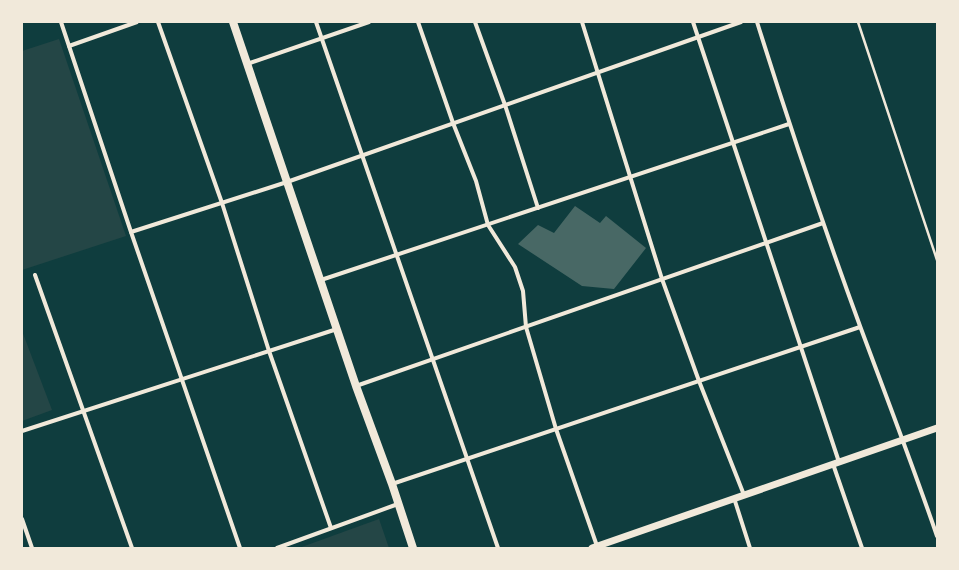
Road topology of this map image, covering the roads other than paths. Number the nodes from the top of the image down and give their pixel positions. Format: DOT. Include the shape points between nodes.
graph roads {
  1 [pos="61,22"];
  2 [pos="137,22"];
  3 [pos="158,22"];
  4 [pos="233,22"];
  5 [pos="316,22"];
  6 [pos="368,22"];
  7 [pos="418,22"];
  8 [pos="475,22"];
  9 [pos="582,22"];
  10 [pos="693,22"];
  11 [pos="741,22"];
  12 [pos="757,22"];
  13 [pos="698,37"];
  14 [pos="321,38"];
  15 [pos="69,46"];
  16 [pos="247,64"];
  17 [pos="597,73"];
  18 [pos="505,106"];
  19 [pos="453,124"];
  20 [pos="789,124"];
  21 [pos="733,143"];
  22 [pos="362,155"];
  23 [pos="629,178"];
  24 [pos="287,182"];
  25 [pos="222,203"];
  26 [pos="538,208"];
  27 [pos="823,223"];
  28 [pos="488,225"];
  29 [pos="131,232"];
  30 [pos="766,243"];
  31 [pos="397,255"];
  32 [pos="36,275"];
  33 [pos="662,279"];
  34 [pos="321,280"];
  35 [pos="526,327"];
  36 [pos="860,327"];
  37 [pos="337,329"];
  38 [pos="801,347"];
  39 [pos="269,351"];
  40 [pos="433,359"];
  41 [pos="182,379"];
  42 [pos="699,381"];
  43 [pos="356,386"];
  44 [pos="83,411"];
  45 [pos="937,428"];
  46 [pos="556,429"];
  47 [pos="22,431"];
  48 [pos="903,439"];
  49 [pos="467,459"];
  50 [pos="836,462"];
  51 [pos="392,484"];
  52 [pos="744,495"];
  53 [pos="734,498"];
  54 [pos="398,504"];
  55 [pos="22,519"];
  56 [pos="331,528"];
  57 [pos="937,536"];
  58 [pos="595,547"];
  59 [pos="32,548"];
  60 [pos="132,548"];
  61 [pos="240,548"];
  62 [pos="277,548"];
  63 [pos="413,548"];
  64 [pos="498,548"];
  65 [pos="750,548"];
  66 [pos="862,548"];
  1 -- 15 [label="street"];
  2 -- 15 [label="street"];
  3 -- 25 [label="street"];
  4 -- 16 [label="main road"];
  5 -- 14 [label="street"];
  6 -- 14 [label="street"];
  7 -- 19 [label="street"];
  8 -- 18 [label="street"];
  9 -- 17 [label="street"];
  10 -- 13 [label="street"];
  11 -- 13 [label="street"];
  12 -- 20 [label="street"];
  13 -- 17 [label="street"];
  13 -- 21 [label="street"];
  14 -- 16 [label="street"];
  14 -- 22 [label="street"];
  15 -- 29 [label="street"];
  16 -- 24 [label="main road"];
  17 -- 18 [label="street"];
  17 -- 23 [label="street"];
  18 -- 19 [label="street"];
  18 -- 26 [label="street"];
  19 -- 22 [label="street"];
  19 -- 28 [label="street" via="476,181"];
  20 -- 21 [label="street"];
  20 -- 27 [label="street"];
  21 -- 23 [label="street"];
  21 -- 30 [label="street"];
  22 -- 24 [label="street"];
  22 -- 31 [label="street"];
  23 -- 26 [label="street"];
  23 -- 33 [label="street"];
  24 -- 25 [label="street"];
  24 -- 34 [label="main road"];
  25 -- 29 [label="street"];
  25 -- 39 [label="street"];
  26 -- 28 [label="street"];
  27 -- 30 [label="street"];
  27 -- 36 [label="street"];
  28 -- 31 [label="street"];
  28 -- 35 [label="street" via="515,267 523,292"];
  29 -- 41 [label="street"];
  30 -- 33 [label="street"];
  30 -- 38 [label="street"];
  31 -- 34 [label="street"];
  31 -- 40 [label="street"];
  32 -- 44 [label="street"];
  33 -- 35 [label="street"];
  33 -- 42 [label="street"];
  34 -- 37 [label="main road"];
  35 -- 40 [label="street"];
  35 -- 46 [label="street"];
  36 -- 38 [label="street"];
  36 -- 48 [label="street"];
  37 -- 39 [label="street"];
  37 -- 43 [label="main road"];
  38 -- 42 [label="street"];
  38 -- 50 [label="street"];
  39 -- 41 [label="street"];
  39 -- 56 [label="street"];
  40 -- 43 [label="street"];
  40 -- 49 [label="street"];
  41 -- 44 [label="street"];
  41 -- 61 [label="street"];
  42 -- 46 [label="street"];
  42 -- 52 [label="street"];
  43 -- 51 [label="main road"];
  44 -- 47 [label="street"];
  44 -- 60 [label="street"];
  45 -- 48 [label="street"];
  46 -- 49 [label="street"];
  46 -- 58 [label="street"];
  48 -- 50 [label="street"];
  48 -- 57 [label="street"];
  49 -- 51 [label="street"];
  49 -- 64 [label="street"];
  50 -- 52 [label="street"];
  50 -- 66 [label="street"];
  51 -- 54 [label="main road"];
  52 -- 53 [label="street"];
  53 -- 58 [label="street"];
  53 -- 65 [label="street"];
  54 -- 56 [label="street"];
  54 -- 63 [label="main road"];
  55 -- 59 [label="street"];
  56 -- 62 [label="street"];
}
